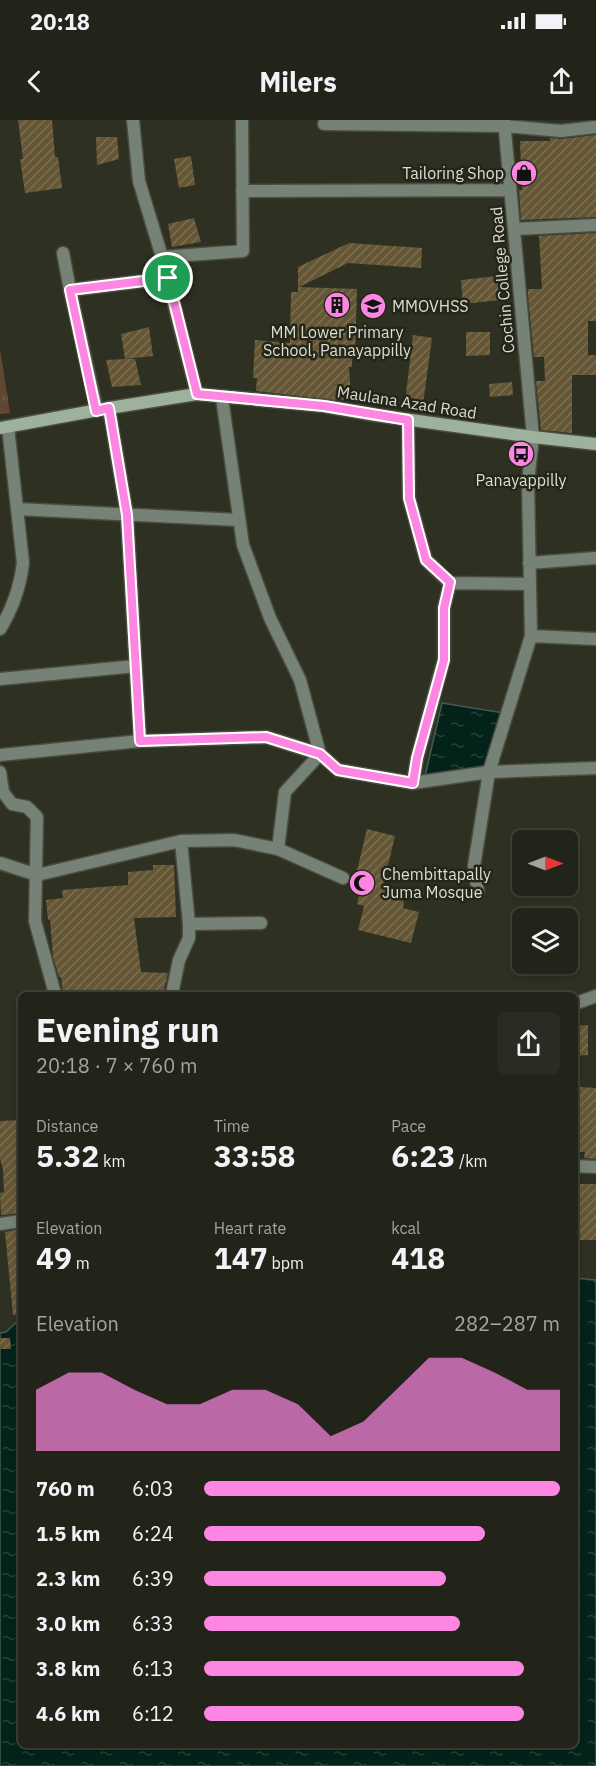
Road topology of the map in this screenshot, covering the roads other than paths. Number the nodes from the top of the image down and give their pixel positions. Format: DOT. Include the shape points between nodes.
graph roads {
  1 [pos="133,120"];
  2 [pos="242,120"];
  3 [pos="505,123"];
  4 [pos="324,124"];
  5 [pos="596,127"];
  6 [pos="510,190"];
  7 [pos="242,191"];
  8 [pos="596,225"];
  9 [pos="515,230"];
  10 [pos="63,253"];
  11 [pos="162,257"];
  12 [pos="168,278"];
  13 [pos="70,290"];
  14 [pos="197,394"];
  15 [pos="222,398"];
  16 [pos="103,409"];
  17 [pos="408,420"];
  18 [pos="4,428"];
  19 [pos="533,437"];
  20 [pos="596,444"];
  21 [pos="17,509"];
  22 [pos="127,515"];
  23 [pos="238,520"];
  24 [pos="596,558"];
  25 [pos="529,563"];
  26 [pos="450,582"];
  27 [pos="529,584"];
  28 [pos="0,629"];
  29 [pos="531,636"];
  30 [pos="596,639"];
  31 [pos="136,666"];
  32 [pos="0,679"];
  33 [pos="140,741"];
  34 [pos="320,754"];
  35 [pos="0,755"];
  36 [pos="596,768"];
  37 [pos="0,772"];
  38 [pos="489,772"];
  39 [pos="413,783"];
  40 [pos="181,841"];
  41 [pos="278,849"];
  42 [pos="0,863"];
  43 [pos="37,875"];
  44 [pos="343,878"];
  45 [pos="478,892"];
  46 [pos="261,923"];
  47 [pos="189,924"];
  48 [pos="55,992"];
  49 [pos="172,992"];
  50 [pos="596,996"];
  51 [pos="578,1003"];
  52 [pos="578,1166"];
  53 [pos="596,1167"];
  54 [pos="18,1221"];
  55 [pos="0,1224"];
  1 -- 11 [label="street" via="139,181"];
  2 -- 7 [label="street"];
  3 -- 4 [label="street"];
  3 -- 5 [label="street" via="561,131"];
  3 -- 6 [label="street, Cochin College Road"];
  6 -- 7 [label="street"];
  6 -- 9 [label="street, Cochin College Road"];
  7 -- 11 [label="street" via="243,251"];
  8 -- 9 [label="street"];
  9 -- 19 [label="street, Cochin College Road"];
  10 -- 13 [label="street"];
  11 -- 12 [label="street"];
  12 -- 13 [label="street"];
  12 -- 14 [label="street"];
  13 -- 16 [label="street"];
  14 -- 15 [label="main road, Maulana Azad Road"];
  14 -- 16 [label="main road, Maulana Azad Road"];
  15 -- 17 [label="main road, Maulana Azad Road" via="324,406"];
  15 -- 23 [label="street"];
  16 -- 18 [label="main road, Maulana Azad Road"];
  16 -- 22 [label="street"];
  17 -- 19 [label="main road, Maulana Azad Road"];
  17 -- 26 [label="street" via="409,498 426,560"];
  18 -- 21 [label="street"];
  19 -- 20 [label="main road, Maulana Azad Road"];
  19 -- 25 [label="street, Cochin College Road" via="528,482"];
  21 -- 22 [label="street"];
  21 -- 28 [label="street" via="23,563 21,585"];
  22 -- 23 [label="street"];
  22 -- 31 [label="street"];
  23 -- 34 [label="street" via="243,545 270,618 300,680"];
  24 -- 25 [label="street"];
  25 -- 27 [label="street, Cochin College Road"];
  26 -- 27 [label="street"];
  26 -- 39 [label="street" via="444,608 444,660"];
  27 -- 29 [label="street, Cochin College Road"];
  29 -- 30 [label="street"];
  29 -- 38 [label="street, Cochin College Road"];
  31 -- 32 [label="street"];
  31 -- 33 [label="street"];
  33 -- 34 [label="street" via="266,737"];
  33 -- 35 [label="street"];
  34 -- 39 [label="street" via="338,770"];
  34 -- 41 [label="street" via="285,792"];
  36 -- 38 [label="street"];
  37 -- 43 [label="street" via="3,792 12,804 27,807 37,817"];
  38 -- 39 [label="street"];
  38 -- 45 [label="street, Cochin College Road" via="474,866"];
  40 -- 41 [label="street" via="234,840"];
  40 -- 43 [label="street"];
  40 -- 47 [label="street"];
  41 -- 44 [label="street"];
  42 -- 43 [label="street"];
  43 -- 48 [label="street" via="35,921"];
  46 -- 47 [label="street"];
  47 -- 49 [label="street" via="189,938 179,960"];
  50 -- 51 [label="street"];
  52 -- 53 [label="street"];
  54 -- 55 [label="street"];
}
